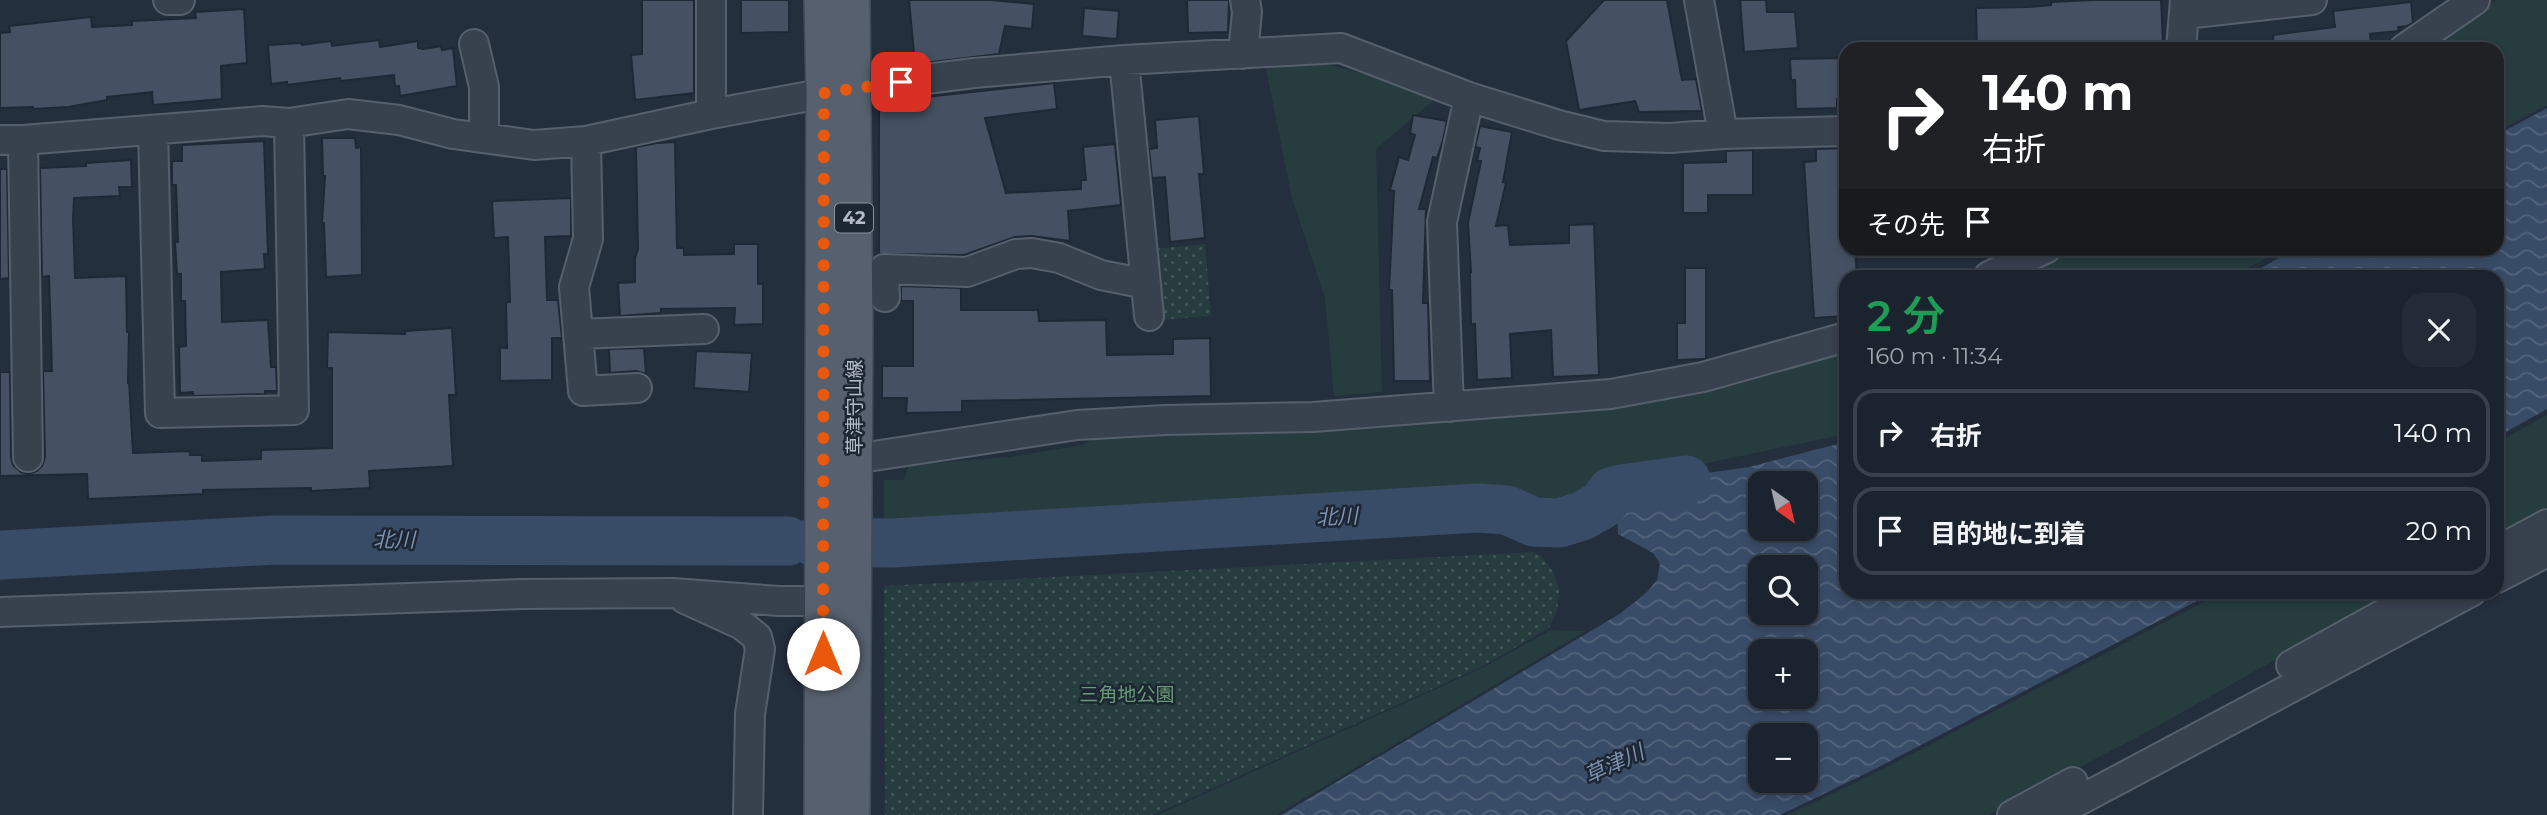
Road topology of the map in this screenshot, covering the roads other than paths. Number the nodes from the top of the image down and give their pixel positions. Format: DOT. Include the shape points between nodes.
graph roads {
  1 [pos="168,0"];
  2 [pos="180,0"];
  3 [pos="711,0"];
  4 [pos="822,0"];
  5 [pos="852,0"];
  6 [pos="1245,0"];
  7 [pos="1699,0"];
  8 [pos="2312,0"];
  9 [pos="2475,0"];
  10 [pos="2185,7"];
  11 [pos="2182,42"];
  12 [pos="2414,42"];
  13 [pos="474,44"];
  14 [pos="1242,54"];
  15 [pos="1124,60"];
  16 [pos="839,91"];
  17 [pos="1469,97"];
  18 [pos="711,114"];
  19 [pos="289,123"];
  20 [pos="153,130"];
  21 [pos="1839,131"];
  22 [pos="1723,134"];
  23 [pos="484,138"];
  24 [pos="11,140"];
  25 [pos="586,141"];
  26 [pos="2030,256"];
  27 [pos="2001,270"];
  28 [pos="1146,284"];
  29 [pos="885,297"];
  30 [pos="1149,316"];
  31 [pos="704,328"];
  32 [pos="578,334"];
  33 [pos="1839,339"];
  34 [pos="637,388"];
  35 [pos="1449,407"];
  36 [pos="844,444"];
  37 [pos="28,457"];
  38 [pos="2547,524"];
  39 [pos="2547,538"];
  40 [pos="2504,547"];
  41 [pos="2547,552"];
  42 [pos="2504,561"];
  43 [pos="2504,574"];
  44 [pos="673,593"];
  45 [pos="838,597"];
  46 [pos="2410,599"];
  47 [pos="2438,599"];
  48 [pos="2457,599"];
  49 [pos="0,611"];
  50 [pos="2390,633"];
  51 [pos="748,815"];
  52 [pos="822,815"];
  53 [pos="852,815"];
  54 [pos="2012,815"];
  55 [pos="2052,815"];
  1 -- 2 [label="street"];
  3 -- 18 [label="street"];
  4 -- 16 [label="main road, 草津守山線 / 42"];
  5 -- 16 [label="main road, 草津守山線 / 42"];
  6 -- 14 [label="street"];
  7 -- 22 [label="street"];
  8 -- 10 [label="street"];
  9 -- 12 [label="street"];
  10 -- 11 [label="street"];
  13 -- 23 [label="street" via="484,87"];
  14 -- 15 [label="street"];
  14 -- 17 [label="street" via="1341,48"];
  15 -- 16 [label="street"];
  15 -- 28 [label="street"];
  16 -- 18 [label="street"];
  16 -- 36 [label="main road, 草津守山線 / 42"];
  17 -- 22 [label="street" via="1604,136"];
  17 -- 35 [label="street" via="1442,222"];
  18 -- 25 [label="street"];
  19 -- 20 [label="street"];
  19 -- 20 [label="street" via="294,410 160,413"];
  19 -- 23 [label="street" via="348,114"];
  20 -- 24 [label="street"];
  21 -- 22 [label="street"];
  23 -- 25 [label="street" via="534,145"];
  24 -- 37 [label="street"];
  25 -- 32 [label="street" via="588,239 574,287"];
  26 -- 27 [label="street"];
  28 -- 29 [label="street" via="1032,253 1016,254 967,272 884,269"];
  28 -- 30 [label="street"];
  31 -- 32 [label="street"];
  32 -- 34 [label="street" via="583,391"];
  33 -- 35 [label="street" via="1703,377 1611,394"];
  35 -- 36 [label="street" via="1077,425"];
  36 -- 45 [label="main road, 草津守山線 / 42"];
  38 -- 40 [label="street"];
  39 -- 42 [label="street"];
  41 -- 43 [label="street"];
  44 -- 45 [label="street" via="779,601"];
  44 -- 49 [label="street"];
  44 -- 51 [label="street" via="742,625 757,637 760,649 750,713"];
  45 -- 52 [label="main road, 草津守山線 / 42"];
  45 -- 53 [label="main road, 草津守山線 / 42"];
  46 -- 54 [label="street"];
  47 -- 50 [label="street"];
  48 -- 50 [label="street"];
  50 -- 55 [label="street"];
}
